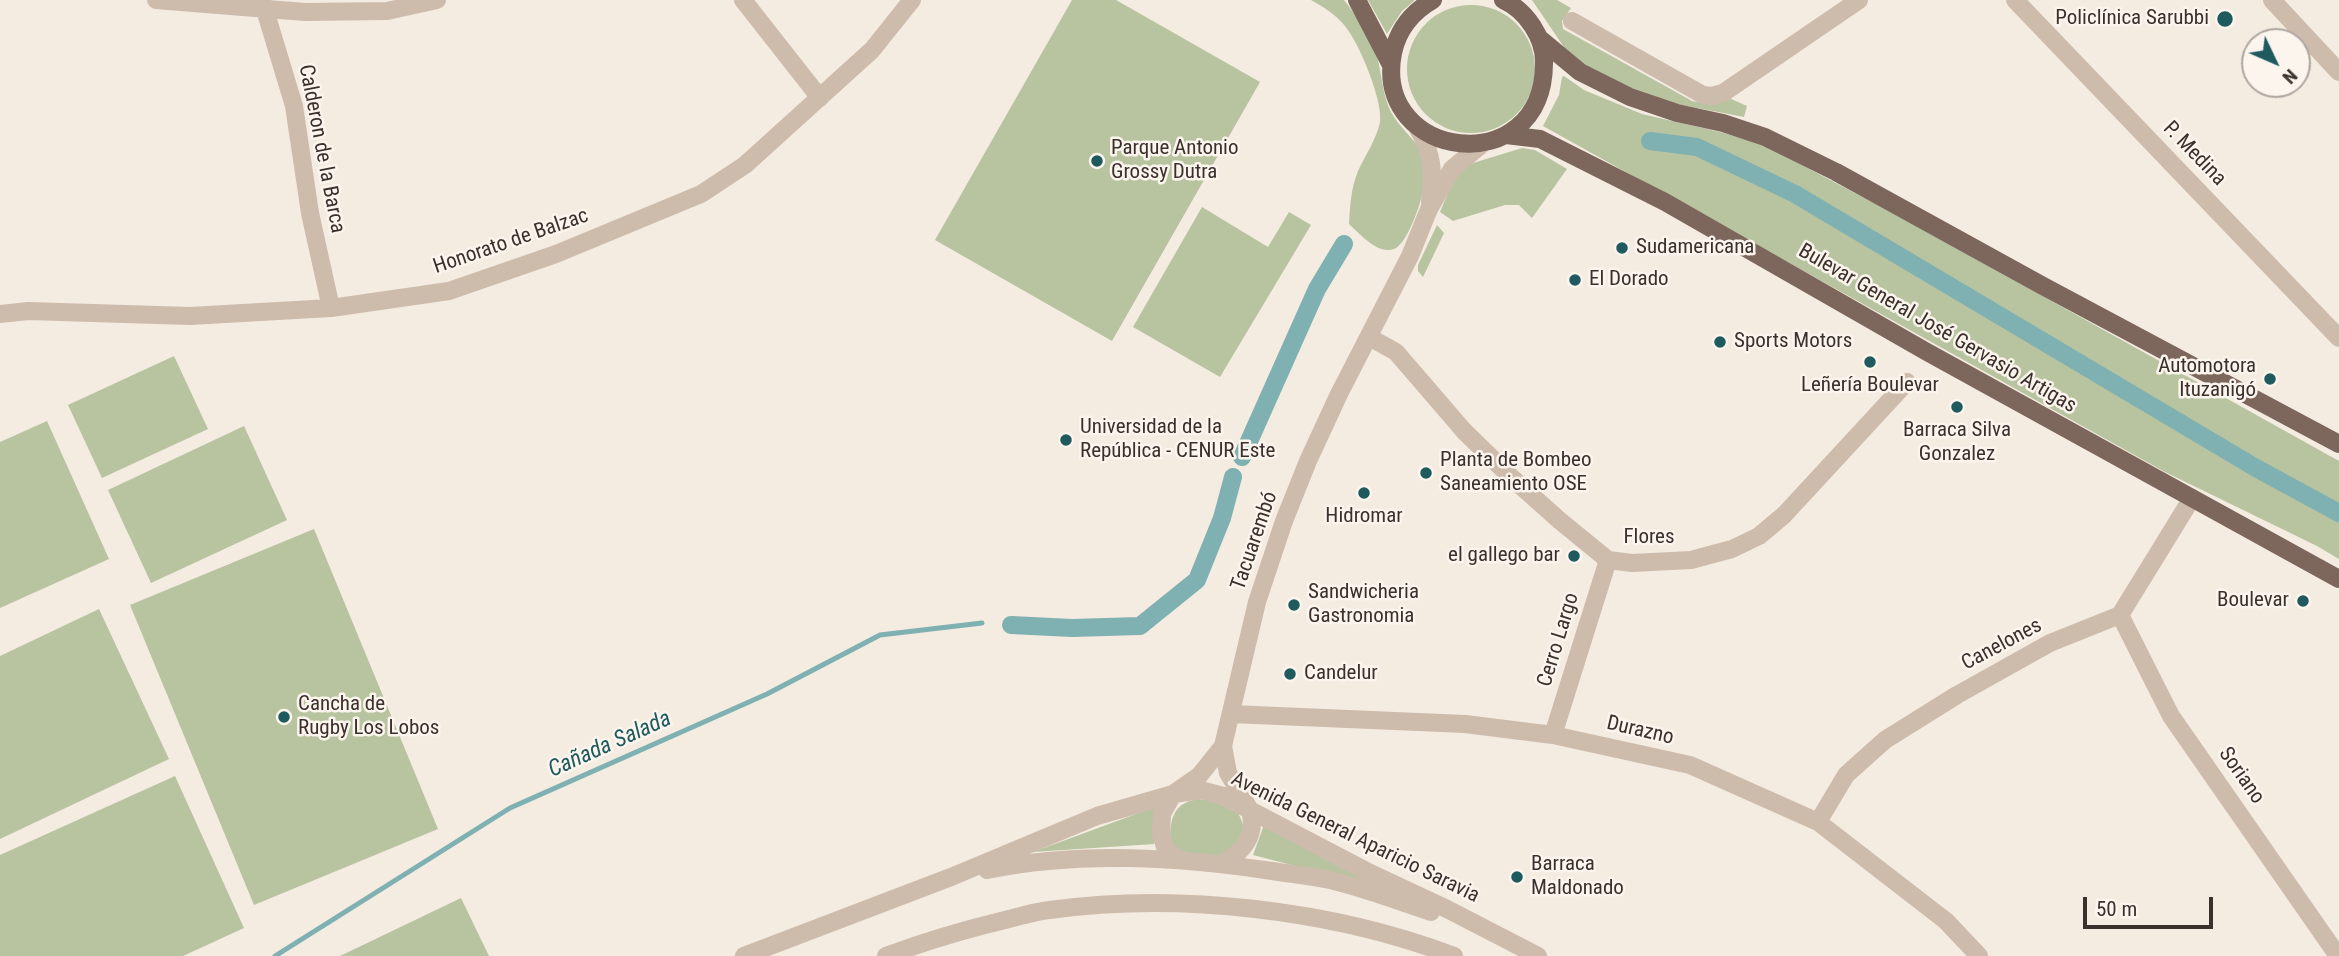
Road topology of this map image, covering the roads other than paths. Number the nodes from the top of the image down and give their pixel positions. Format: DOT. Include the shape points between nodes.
graph roads {
  1 [pos="156,0"];
  2 [pos="437,0"];
  3 [pos="743,0"];
  4 [pos="912,0"];
  5 [pos="1357,0"];
  6 [pos="1433,0"];
  7 [pos="1503,0"];
  8 [pos="1522,0"];
  9 [pos="1859,0"];
  10 [pos="2015,0"];
  11 [pos="2272,0"];
  12 [pos="264,4"];
  13 [pos="1527,19"];
  14 [pos="1572,21"];
  15 [pos="1539,38"];
  16 [pos="1391,65"];
  17 [pos="2339,72"];
  18 [pos="820,97"];
  19 [pos="1418,127"];
  20 [pos="1506,135"];
  21 [pos="1482,144"];
  22 [pos="1429,209"];
  23 [pos="331,308"];
  24 [pos="0,314"];
  25 [pos="1369,337"];
  26 [pos="2339,338"];
  27 [pos="1907,382"];
  28 [pos="2339,444"];
  29 [pos="2192,498"];
  30 [pos="1608,560"];
  31 [pos="2339,579"];
  32 [pos="2119,615"];
  33 [pos="1231,715"];
  34 [pos="1553,735"];
  35 [pos="1223,746"];
  36 [pos="1173,794"];
  37 [pos="1250,810"];
  38 [pos="1818,822"];
  39 [pos="1181,860"];
  40 [pos="1223,864"];
  41 [pos="950,877"];
  42 [pos="744,956"];
  43 [pos="886,956"];
  44 [pos="1454,956"];
  45 [pos="1979,956"];
  46 [pos="2338,956"];
  1 -- 12 [label="street"];
  2 -- 12 [label="street" via="387,11 304,12"];
  3 -- 18 [label="street"];
  4 -- 18 [label="street, Honorato de Balzac" via="872,50"];
  5 -- 16 [label="main road"];
  6 -- 16 [label="main road" via="1405,23"];
  7 -- 13 [label="main road"];
  8 -- 13 [label="street"];
  9 -- 14 [label="street" via="1723,93 1712,96"];
  10 -- 26 [label="street, P. Medina"];
  11 -- 17 [label="street"];
  12 -- 23 [label="street, Calderon de la Barca" via="294,106 310,214"];
  13 -- 15 [label="main road"];
  15 -- 20 [label="main road" via="1544,82 1530,112"];
  15 -- 28 [label="main road" via="1580,72 1630,97 1765,137 1836,172"];
  16 -- 19 [label="main road" via="1393,88 1402,109"];
  18 -- 23 [label="street, Honorato de Balzac" via="745,165 701,194 556,254 449,291"];
  19 -- 21 [label="main road" via="1459,145"];
  19 -- 22 [label="street, Tacuarembó" via="1432,158"];
  20 -- 21 [label="main road"];
  20 -- 29 [label="main road, Bulevar General José Gervasio Artigas" via="1540,139 1665,202"];
  21 -- 22 [label="street, Tacuarembó" via="1452,169"];
  22 -- 25 [label="street, Tacuarembó"];
  23 -- 24 [label="street, Honorato de Balzac" via="190,316"];
  25 -- 30 [label="street, Flores" via="1396,352 1501,468"];
  25 -- 33 [label="street, Tacuarembó" via="1284,521 1257,601"];
  27 -- 30 [label="street, Flores" via="1759,536 1691,560"];
  29 -- 31 [label="main road, Bulevar General José Gervasio Artigas"];
  29 -- 32 [label="street"];
  30 -- 34 [label="street, Cerro Largo"];
  32 -- 38 [label="street, Canelones" via="2050,643 1885,740 1846,775"];
  32 -- 46 [label="street, Soriano" via="2171,716"];
  33 -- 34 [label="street, Durazno" via="1465,724"];
  33 -- 35 [label="street, Tacuarembó"];
  34 -- 38 [label="street, Durazno" via="1690,765"];
  35 -- 36 [label="street, Tacuarembó" via="1199,776"];
  35 -- 37 [label="street, Tacuarembó" via="1228,773"];
  36 -- 37 [label="street, Avenida General Aparicio Saravia" via="1201,790"];
  36 -- 39 [label="street" via="1162,814 1161,834 1166,850"];
  36 -- 41 [label="street, Avenida General Aparicio Saravia" via="1097,816"];
  37 -- 40 [label="street" via="1250,833 1243,850"];
  37 -- 40 [label="street, Avenida General Aparicio Saravia" via="1538,956 1464,924 1330,880"];
  38 -- 45 [label="street, Durazno" via="1947,921"];
  39 -- 40 [label="street, Avenida General Aparicio Saravia"];
  39 -- 41 [label="street, Avenida General Aparicio Saravia" via="1038,862"];
  41 -- 42 [label="street, Avenida General Aparicio Saravia"];
  43 -- 44 [label="street" via="975,927 1049,910 1193,904 1277,912 1364,928"];
}
